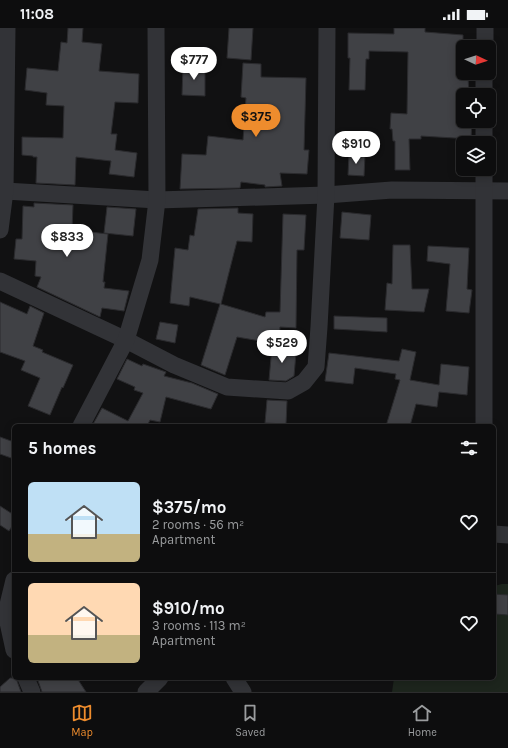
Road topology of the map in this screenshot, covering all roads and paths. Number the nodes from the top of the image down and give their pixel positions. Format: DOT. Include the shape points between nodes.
graph roads {
  1 [pos="7,28"];
  2 [pos="156,28"];
  3 [pos="327,28"];
  4 [pos="485,28"];
  5 [pos="485,40"];
  6 [pos="484,176"];
  7 [pos="5,191"];
  8 [pos="484,191"];
  9 [pos="508,191"];
  10 [pos="326,195"];
  11 [pos="157,200"];
  12 [pos="0,230"];
  13 [pos="0,281"];
  14 [pos="126,340"];
  15 [pos="82,424"];
  16 [pos="484,424"];
  17 [pos="496,534"];
  18 [pos="508,536"];
  19 [pos="12,588"];
  20 [pos="12,641"];
  21 [pos="27,680"];
  22 [pos="158,680"];
  23 [pos="235,680"];
  24 [pos="32,692"];
  25 [pos="146,692"];
  26 [pos="243,692"];
  1 -- 7 [label="street"];
  2 -- 11 [label="street"];
  3 -- 10 [label="street"];
  4 -- 5 [label="street"];
  6 -- 8 [label="street"];
  7 -- 11 [label="street"];
  7 -- 12 [label="street"];
  8 -- 9 [label="street"];
  8 -- 10 [label="street" via="392,190"];
  8 -- 16 [label="street"];
  10 -- 11 [label="street"];
  10 -- 14 [label="street" via="316,367 304,382 288,391 227,387 174,365"];
  11 -- 14 [label="street" via="150,260"];
  13 -- 14 [label="street"];
  14 -- 15 [label="street"];
  17 -- 18 [label="street"];
  19 -- 20 [label="street" via="6,613"];
  21 -- 24 [label="street"];
  22 -- 25 [label="street"];
  23 -- 26 [label="street"];
}
